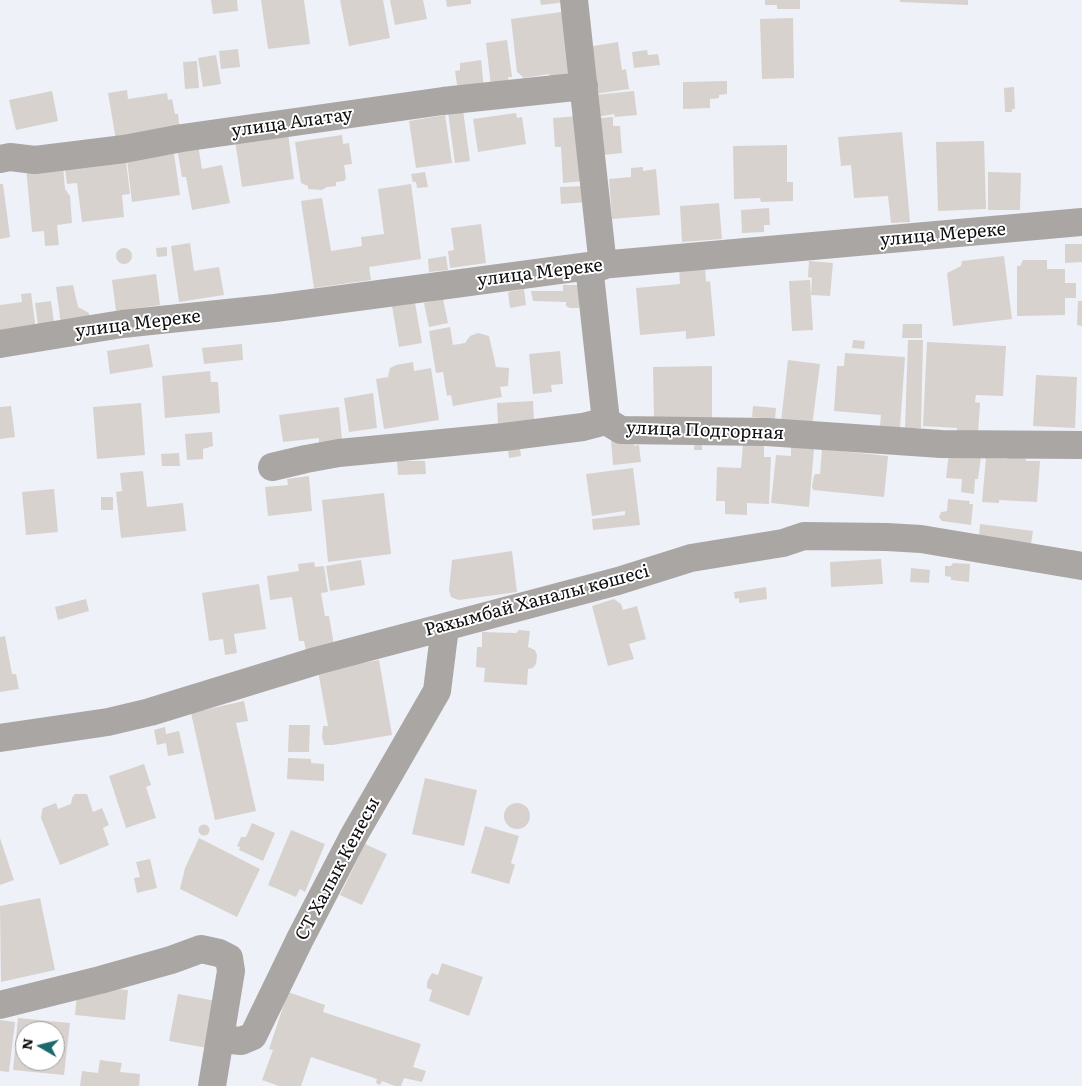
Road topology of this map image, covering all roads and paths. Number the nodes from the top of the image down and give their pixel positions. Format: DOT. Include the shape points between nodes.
graph roads {
  1 [pos="574,0"];
  2 [pos="584,86"];
  3 [pos="0,159"];
  4 [pos="1082,222"];
  5 [pos="596,266"];
  6 [pos="0,344"];
  7 [pos="606,421"];
  8 [pos="1082,445"];
  9 [pos="272,467"];
  10 [pos="1082,566"];
  11 [pos="445,627"];
  12 [pos="0,738"];
  13 [pos="0,1005"];
  14 [pos="221,1039"];
  15 [pos="212,1086"];
  1 -- 2 [label="street"];
  2 -- 3 [label="street, улица Алатау" via="443,101 124,149 34,160"];
  2 -- 5 [label="street"];
  4 -- 5 [label="street, улица Мереке"];
  5 -- 6 [label="street, улица Мереке" via="275,308 122,324"];
  5 -- 7 [label="street"];
  7 -- 8 [label="street, улица Подгорная" via="621,430 767,432 940,444"];
  7 -- 9 [label="street, улица Подгорная" via="504,437 340,453"];
  10 -- 11 [label="street, Рахымбай Ханалы көшесі" via="921,539 804,536 782,543 691,558"];
  11 -- 12 [label="street, Рахымбай Ханалы көшесі" via="316,661 150,712 108,722"];
  11 -- 14 [label="street, СТ Халык Кенесы" via="437,691 354,835 253,1036 241,1041"];
  13 -- 14 [label="street" via="100,980 201,949 229,958 231,971"];
  14 -- 15 [label="street"];
}
